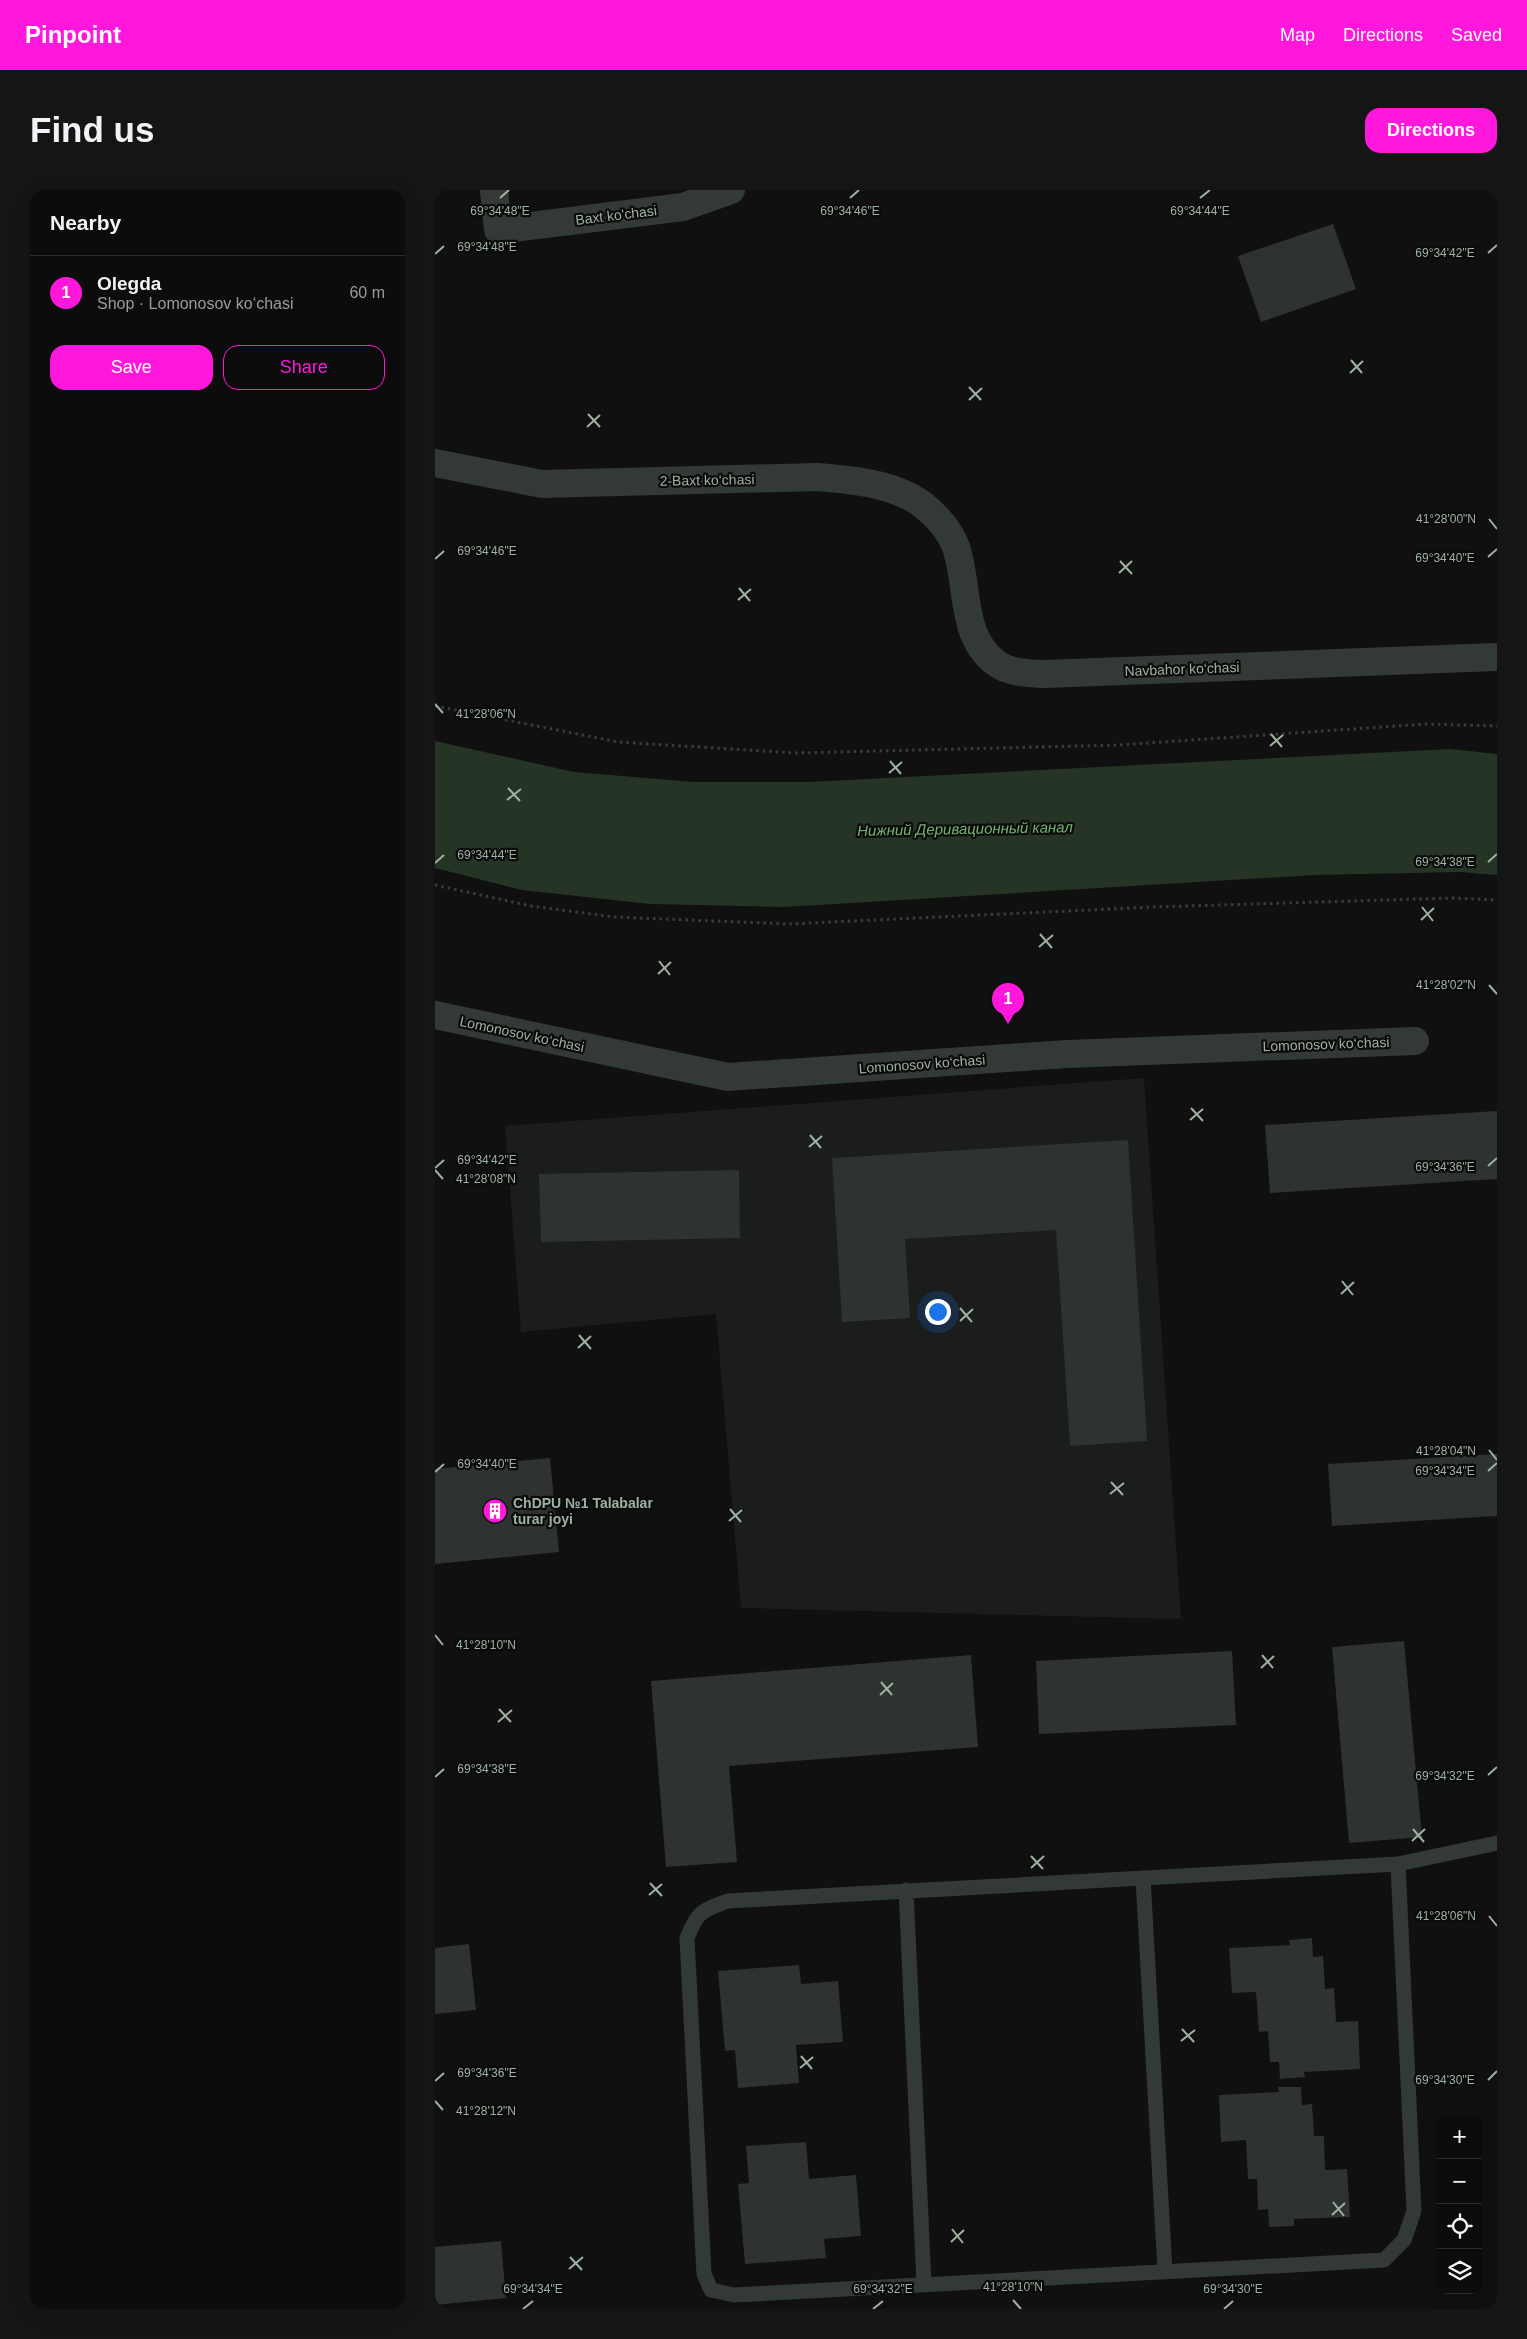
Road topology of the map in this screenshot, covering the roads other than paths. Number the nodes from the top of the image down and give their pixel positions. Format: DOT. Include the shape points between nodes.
graph roads {
  1 [pos="494,190"];
  2 [pos="731,190"];
  3 [pos="435,463"];
  4 [pos="956,546"];
  5 [pos="1497,657"];
  6 [pos="435,1015"];
  7 [pos="1415,1041"];
  8 [pos="1497,1843"];
  9 [pos="1398,1864"];
  10 [pos="1143,1878"];
  11 [pos="906,1890"];
  12 [pos="1165,2271"];
  13 [pos="924,2284"];
  1 -- 2 [label="street, Baxt ko'chasi" via="498,230 683,207"];
  3 -- 4 [label="street, 2-Baxt ko‘chasi" via="542,484 855,480 890,489 923,504"];
  4 -- 5 [label="street, Navbahor ko‘chasi" via="971,628 981,648 997,664 1019,673"];
  6 -- 7 [label="street, Lomonosov ko‘chasi" via="728,1077 1067,1054"];
  8 -- 9 [label="lane"];
  9 -- 10 [label="lane"];
  9 -- 12 [label="lane" via="1414,2211 1404,2240 1384,2260"];
  10 -- 11 [label="lane"];
  10 -- 12 [label="lane"];
  11 -- 13 [label="lane"];
  11 -- 13 [label="lane" via="728,1901 697,1916 687,1938 703,2274 711,2290 733,2295"];
  12 -- 13 [label="lane"];
}
